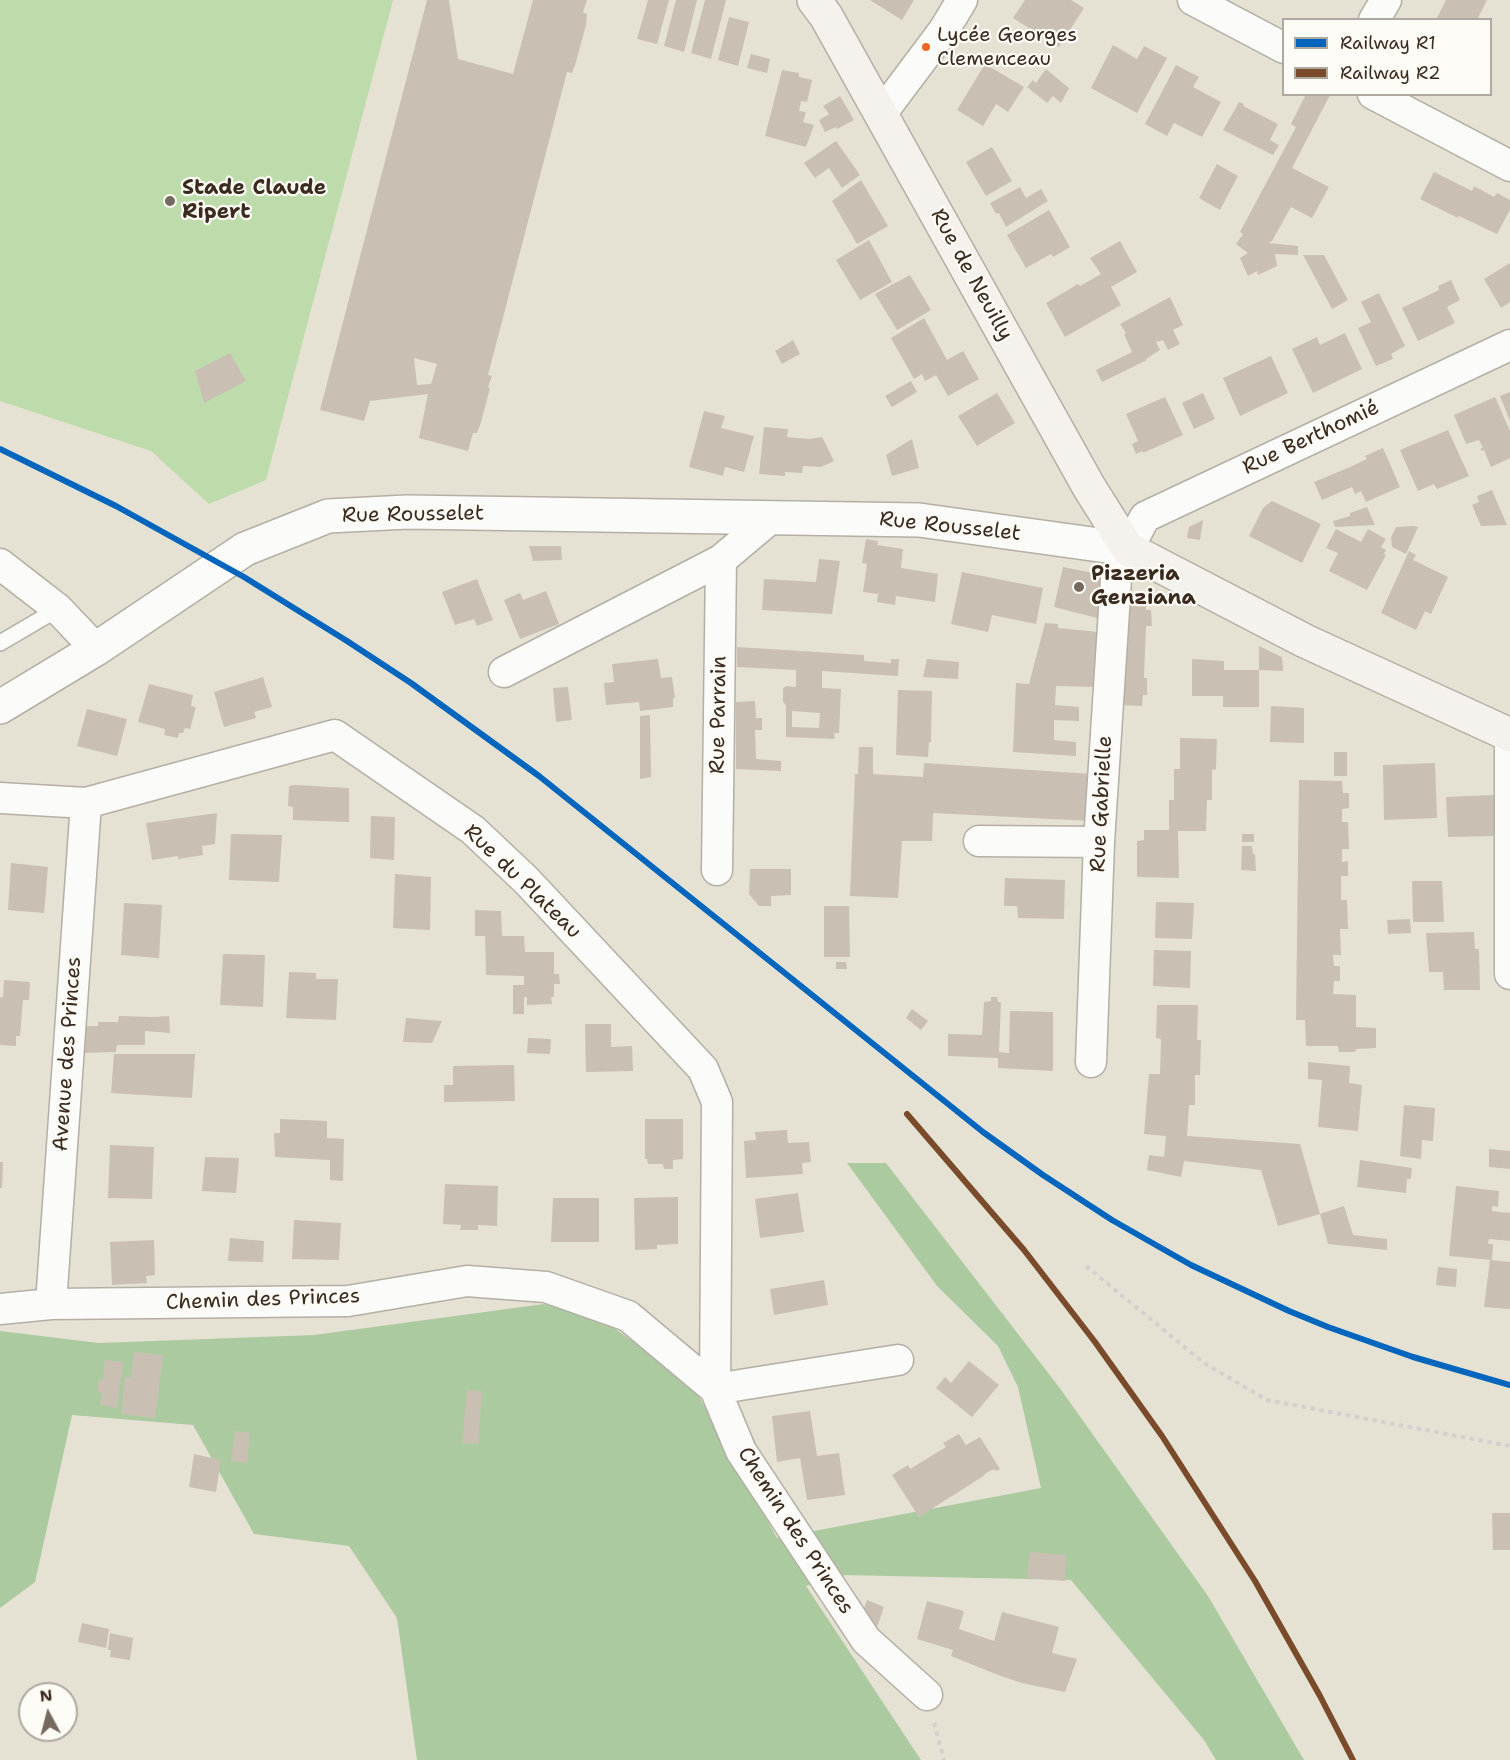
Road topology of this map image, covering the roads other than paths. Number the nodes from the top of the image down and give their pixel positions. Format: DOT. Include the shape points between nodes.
graph roads {
  1 [pos="814,0"];
  2 [pos="962,0"];
  3 [pos="1193,0"];
  4 [pos="1386,0"];
  5 [pos="1375,18"];
  6 [pos="1282,47"];
  7 [pos="1376,96"];
  8 [pos="881,114"];
  9 [pos="1510,166"];
  10 [pos="1510,345"];
  11 [pos="771,518"];
  12 [pos="1128,549"];
  13 [pos="721,560"];
  14 [pos="0,564"];
  15 [pos="58,609"];
  16 [pos="0,643"];
  17 [pos="96,649"];
  18 [pos="504,672"];
  19 [pos="0,707"];
  20 [pos="1510,735"];
  21 [pos="0,798"];
  22 [pos="86,803"];
  23 [pos="979,842"];
  24 [pos="1099,842"];
  25 [pos="717,870"];
  26 [pos="1510,974"];
  27 [pos="1091,1062"];
  28 [pos="51,1304"];
  29 [pos="0,1310"];
  30 [pos="898,1360"];
  31 [pos="715,1389"];
  32 [pos="927,1695"];
  1 -- 8 [label="main road, Rue de Neuilly"];
  2 -- 8 [label="street"];
  3 -- 6 [label="street"];
  4 -- 5 [label="street"];
  7 -- 9 [label="street"];
  8 -- 12 [label="main road, Rue de Neuilly" via="1089,487"];
  10 -- 12 [label="street, Rue Berthomié" via="1145,517"];
  11 -- 12 [label="street, Rue Rousselet" via="919,520"];
  11 -- 13 [label="street"];
  11 -- 17 [label="street, Rue Rousselet" via="407,512 328,516 245,549"];
  12 -- 20 [label="main road" via="1305,641"];
  12 -- 24 [label="street, Rue Gabrielle" via="1116,579"];
  13 -- 18 [label="street"];
  13 -- 25 [label="street, Rue Parrain"];
  14 -- 15 [label="street"];
  15 -- 16 [label="lane"];
  15 -- 17 [label="street"];
  17 -- 19 [label="street, Rue Rousselet"];
  20 -- 26 [label="street"];
  21 -- 22 [label="street, Rue du Plateau"];
  22 -- 28 [label="street, Avenue des Princes"];
  22 -- 31 [label="street, Rue du Plateau" via="335,735 473,830 526,880 703,1069 717,1102"];
  23 -- 24 [label="street"];
  24 -- 27 [label="street, Rue Gabrielle"];
  28 -- 29 [label="street, Chemin des Princes"];
  28 -- 31 [label="street, Chemin des Princes" via="348,1301 467,1281 546,1287 628,1316"];
  30 -- 31 [label="street"];
  31 -- 32 [label="street, Chemin des Princes" via="741,1451 866,1640"];
}
